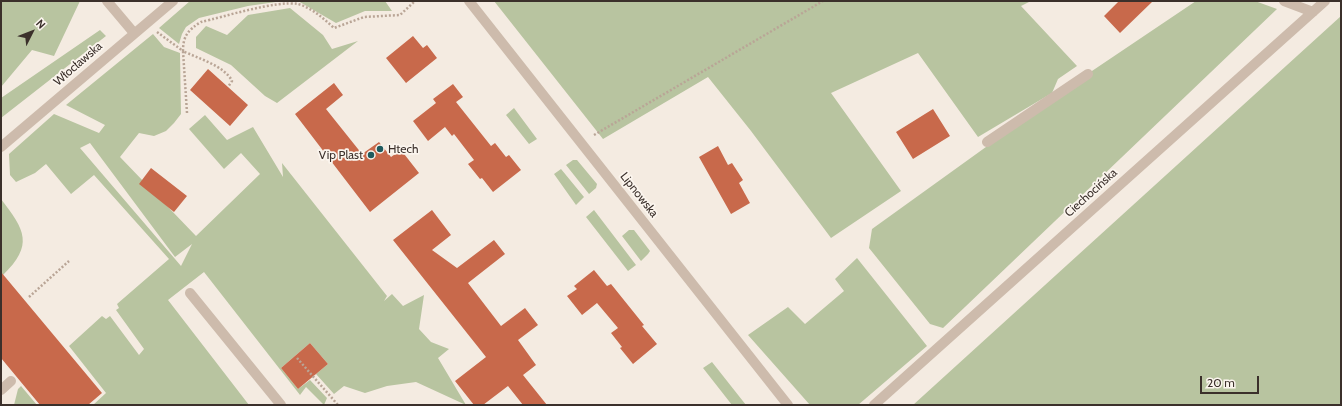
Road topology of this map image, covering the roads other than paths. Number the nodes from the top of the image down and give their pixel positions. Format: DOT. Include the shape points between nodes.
graph roads {
  1 [pos="107,1"];
  2 [pos="172,1"];
  3 [pos="469,1"];
  4 [pos="1284,1"];
  5 [pos="1325,1"];
  6 [pos="1313,12"];
  7 [pos="134,33"];
  8 [pos="1088,74"];
  9 [pos="987,142"];
  10 [pos="1,147"];
  11 [pos="190,293"];
  12 [pos="10,381"];
  13 [pos="1,390"];
  14 [pos="281,405"];
  15 [pos="788,405"];
  16 [pos="874,405"];
  1 -- 7 [label="street"];
  2 -- 7 [label="street, Włocławska"];
  3 -- 15 [label="street, Lipnowska"];
  4 -- 6 [label="street"];
  5 -- 6 [label="street, Ciechocińska"];
  6 -- 16 [label="street, Ciechocińska"];
  7 -- 10 [label="street, Włocławska"];
  8 -- 9 [label="street"];
  11 -- 14 [label="street"];
  12 -- 13 [label="street"];
}
